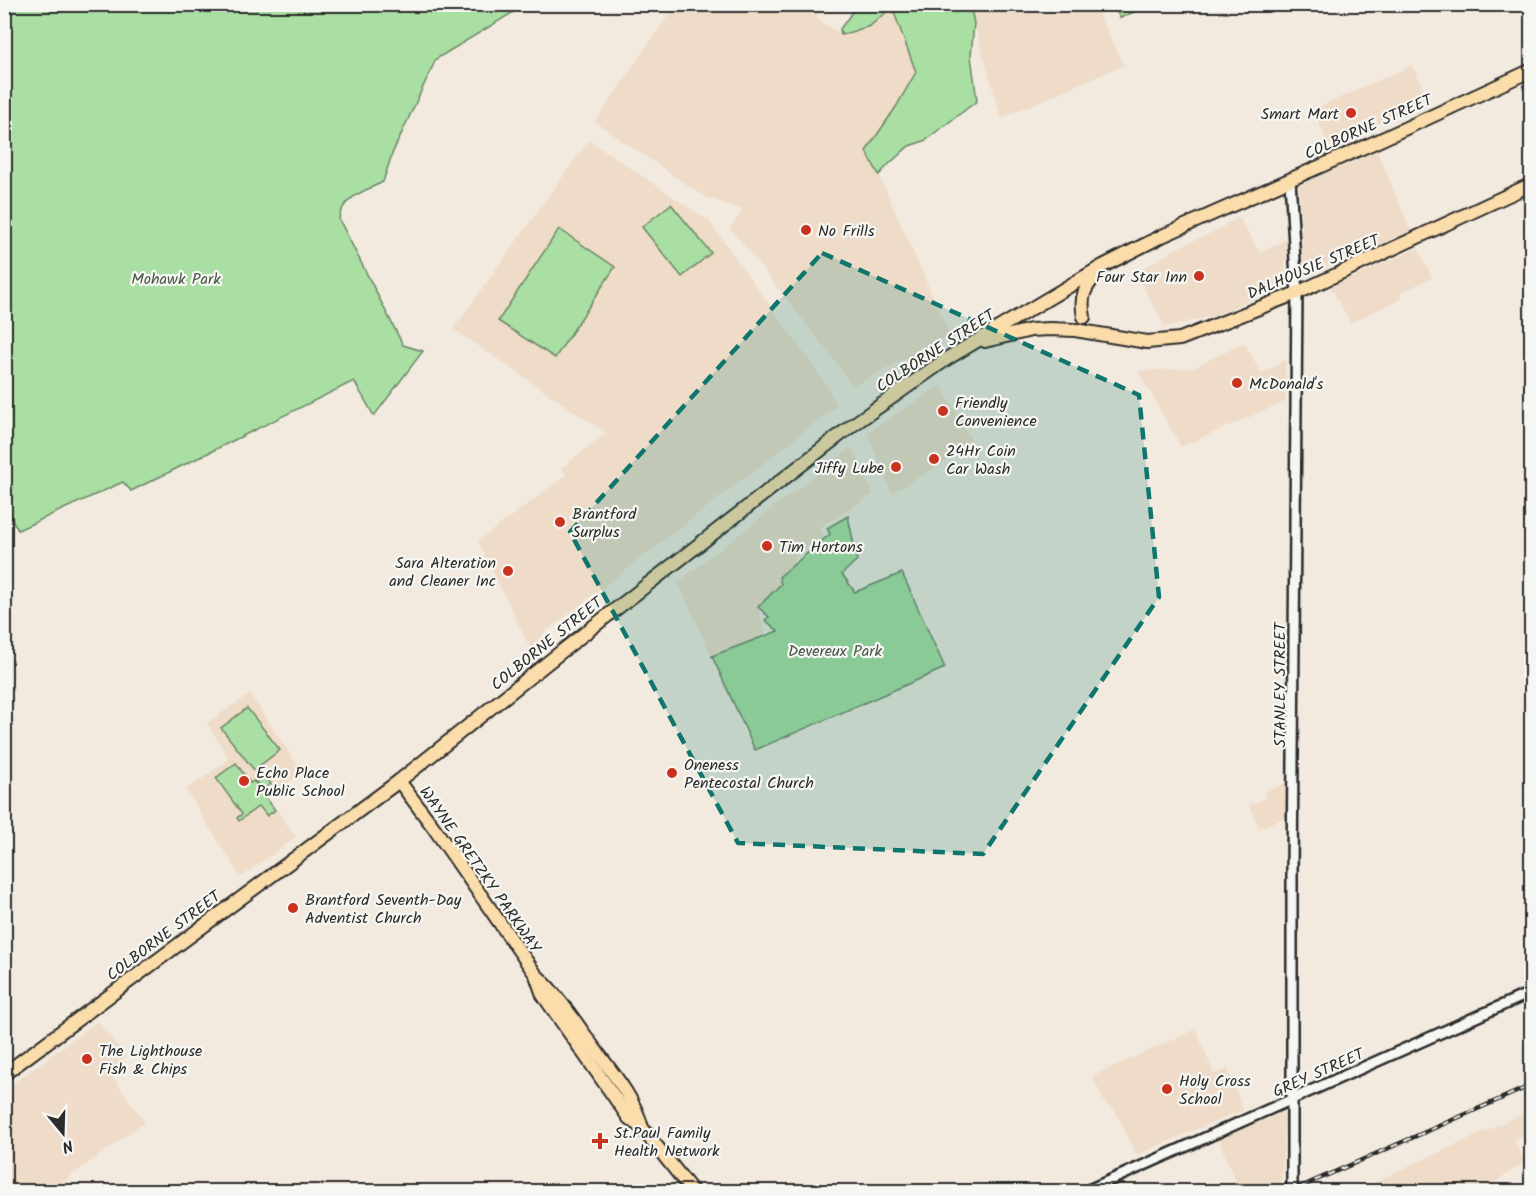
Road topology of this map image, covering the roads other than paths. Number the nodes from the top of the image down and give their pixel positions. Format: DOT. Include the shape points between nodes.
graph roads {
  1 [pos="1532,70"];
  2 [pos="1290,180"];
  3 [pos="1532,184"];
  4 [pos="1103,266"];
  5 [pos="1065,289"];
  6 [pos="1297,293"];
  7 [pos="1084,317"];
  8 [pos="1100,333"];
  9 [pos="972,344"];
  10 [pos="399,781"];
  11 [pos="1532,992"];
  12 [pos="4,1074"];
  13 [pos="1293,1100"];
  14 [pos="693,1191"];
  15 [pos="1084,1191"];
  16 [pos="1292,1191"];
  1 -- 2 [label="main road, COLBORNE STREET"];
  2 -- 4 [label="main road, COLBORNE STREET"];
  2 -- 6 [label="street, STANLEY STREET"];
  3 -- 6 [label="main road, DALHOUSIE STREET"];
  4 -- 5 [label="main road, COLBORNE STREET"];
  4 -- 7 [label="main road" via="1083,292"];
  5 -- 7 [label="main road"];
  5 -- 9 [label="main road, COLBORNE STREET"];
  6 -- 8 [label="main road, DALHOUSIE STREET" via="1179,339 1147,342"];
  6 -- 13 [label="street, STANLEY STREET"];
  7 -- 8 [label="main road"];
  8 -- 9 [label="main road, DALHOUSIE STREET" via="1031,330"];
  9 -- 10 [label="main road, COLBORNE STREET" via="854,423"];
  10 -- 12 [label="main road, COLBORNE STREET"];
  10 -- 14 [label="main road, WAYNE GRETZKY PARKWAY" via="536,975 552,990 605,1063 638,1113 642,1128"];
  11 -- 13 [label="street, GREY STREET"];
  13 -- 15 [label="street, GREY STREET"];
  13 -- 16 [label="street, STANLEY STREET"];
}
